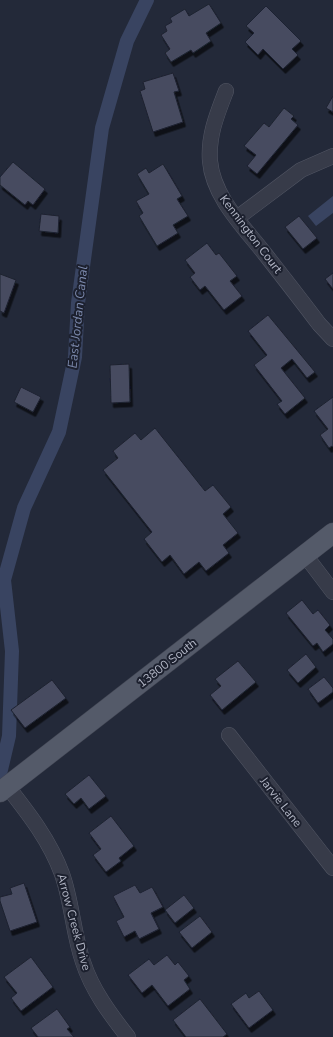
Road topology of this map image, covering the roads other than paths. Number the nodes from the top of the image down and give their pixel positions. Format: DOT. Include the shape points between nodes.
graph roads {
  1 [pos="226,91"];
  2 [pos="333,156"];
  3 [pos="237,218"];
  4 [pos="333,339"];
  5 [pos="333,533"];
  6 [pos="305,555"];
  7 [pos="333,592"];
  8 [pos="229,735"];
  9 [pos="4,789"];
  10 [pos="333,868"];
  11 [pos="128,1037"];
  1 -- 3 [label="street, Kennington Court" via="212,130 210,162 212,177"];
  2 -- 3 [label="street" via="301,170"];
  3 -- 4 [label="street, Kennington Court"];
  5 -- 6 [label="main road, 13800 South"];
  6 -- 7 [label="street"];
  6 -- 9 [label="main road, 13800 South"];
  8 -- 10 [label="street, Jarvie Lane"];
  9 -- 11 [label="street, Arrow Creek Drive" via="35,823 54,856 67,891 83,963 98,996"];
}
